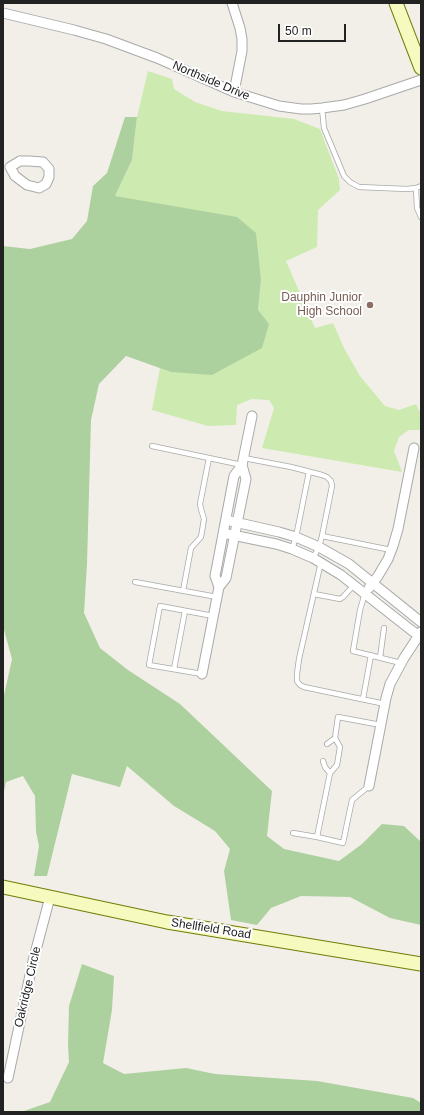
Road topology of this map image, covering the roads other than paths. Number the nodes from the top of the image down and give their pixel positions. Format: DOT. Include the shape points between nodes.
graph roads {
  1 [pos="232,3"];
  2 [pos="396,3"];
  3 [pos="3,13"];
  4 [pos="421,68"];
  5 [pos="421,80"];
  6 [pos="234,92"];
  7 [pos="322,108"];
  8 [pos="421,186"];
  9 [pos="416,188"];
  10 [pos="421,217"];
  11 [pos="252,416"];
  12 [pos="152,446"];
  13 [pos="414,448"];
  14 [pos="209,458"];
  15 [pos="243,462"];
  16 [pos="309,472"];
  17 [pos="226,520"];
  18 [pos="237,523"];
  19 [pos="223,533"];
  20 [pos="235,535"];
  21 [pos="322,536"];
  22 [pos="296,537"];
  23 [pos="319,547"];
  24 [pos="292,549"];
  25 [pos="391,550"];
  26 [pos="317,560"];
  27 [pos="135,582"];
  28 [pos="372,583"];
  29 [pos="354,585"];
  30 [pos="219,587"];
  31 [pos="183,591"];
  32 [pos="365,593"];
  33 [pos="314,594"];
  34 [pos="217,597"];
  35 [pos="185,610"];
  36 [pos="213,616"];
  37 [pos="421,622"];
  38 [pos="384,628"];
  39 [pos="420,635"];
  40 [pos="370,655"];
  41 [pos="380,658"];
  42 [pos="401,663"];
  43 [pos="174,669"];
  44 [pos="202,674"];
  45 [pos="363,699"];
  46 [pos="385,704"];
  47 [pos="381,725"];
  48 [pos="335,738"];
  49 [pos="327,744"];
  50 [pos="324,760"];
  51 [pos="330,773"];
  52 [pos="369,786"];
  53 [pos="293,833"];
  54 [pos="316,837"];
  55 [pos="3,887"];
  56 [pos="50,897"];
  57 [pos="421,964"];
  58 [pos="8,1078"];
  1 -- 6 [label="street" via="242,39 241,61"];
  2 -- 4 [label="street"];
  3 -- 6 [label="street, Northside Drive" via="106,39"];
  5 -- 7 [label="street, Northside Drive" via="365,99"];
  6 -- 7 [label="street, Northside Drive" via="279,106 300,109"];
  7 -- 9 [label="lane" via="324,128 344,176 350,182 359,187"];
  8 -- 9 [label="lane"];
  9 -- 10 [label="lane" via="417,208"];
  11 -- 15 [label="street"];
  12 -- 14 [label="lane"];
  13 -- 25 [label="street" via="398,529"];
  14 -- 15 [label="lane"];
  14 -- 31 [label="lane" via="200,504 204,519 201,537 191,548"];
  15 -- 16 [label="lane" via="291,467"];
  15 -- 17 [label="street" via="234,476"];
  15 -- 18 [label="street" via="246,478"];
  16 -- 21 [label="lane" via="327,477 331,481"];
  16 -- 22 [label="lane"];
  17 -- 18 [label="street"];
  17 -- 19 [label="street"];
  18 -- 20 [label="street"];
  18 -- 22 [label="street"];
  19 -- 20 [label="street"];
  19 -- 30 [label="street" via="215,576"];
  20 -- 24 [label="street"];
  20 -- 30 [label="street" via="226,578"];
  21 -- 23 [label="lane"];
  21 -- 25 [label="lane"];
  22 -- 23 [label="street"];
  22 -- 24 [label="lane"];
  23 -- 26 [label="lane"];
  23 -- 28 [label="street" via="349,564"];
  24 -- 26 [label="street"];
  25 -- 28 [label="street"];
  26 -- 29 [label="street"];
  26 -- 33 [label="lane"];
  27 -- 31 [label="lane"];
  28 -- 32 [label="street"];
  28 -- 37 [label="street"];
  29 -- 32 [label="street"];
  29 -- 33 [label="lane" via="340,599"];
  30 -- 34 [label="street"];
  31 -- 34 [label="lane"];
  32 -- 39 [label="street"];
  32 -- 40 [label="lane" via="353,651"];
  33 -- 45 [label="lane" via="297,681 304,687"];
  34 -- 36 [label="street"];
  35 -- 36 [label="lane"];
  35 -- 43 [label="lane"];
  35 -- 43 [label="lane" via="160,606 149,665"];
  36 -- 44 [label="street"];
  38 -- 41 [label="lane"];
  39 -- 42 [label="street"];
  40 -- 41 [label="lane"];
  40 -- 45 [label="lane"];
  41 -- 42 [label="lane"];
  42 -- 46 [label="street" via="390,684"];
  43 -- 44 [label="lane"];
  45 -- 46 [label="lane"];
  46 -- 47 [label="street"];
  47 -- 48 [label="lane" via="338,717"];
  47 -- 52 [label="street"];
  48 -- 49 [label="lane"];
  48 -- 51 [label="lane" via="340,747 337,766"];
  50 -- 51 [label="lane" via="325,768"];
  51 -- 54 [label="lane"];
  52 -- 54 [label="lane" via="352,800 343,843"];
  53 -- 54 [label="lane"];
  55 -- 56 [label="street, Shellfield Road"];
  56 -- 57 [label="street, Shellfield Road" via="167,922"];
  56 -- 58 [label="street, Oakridge Circle" via="33,961"];
}
